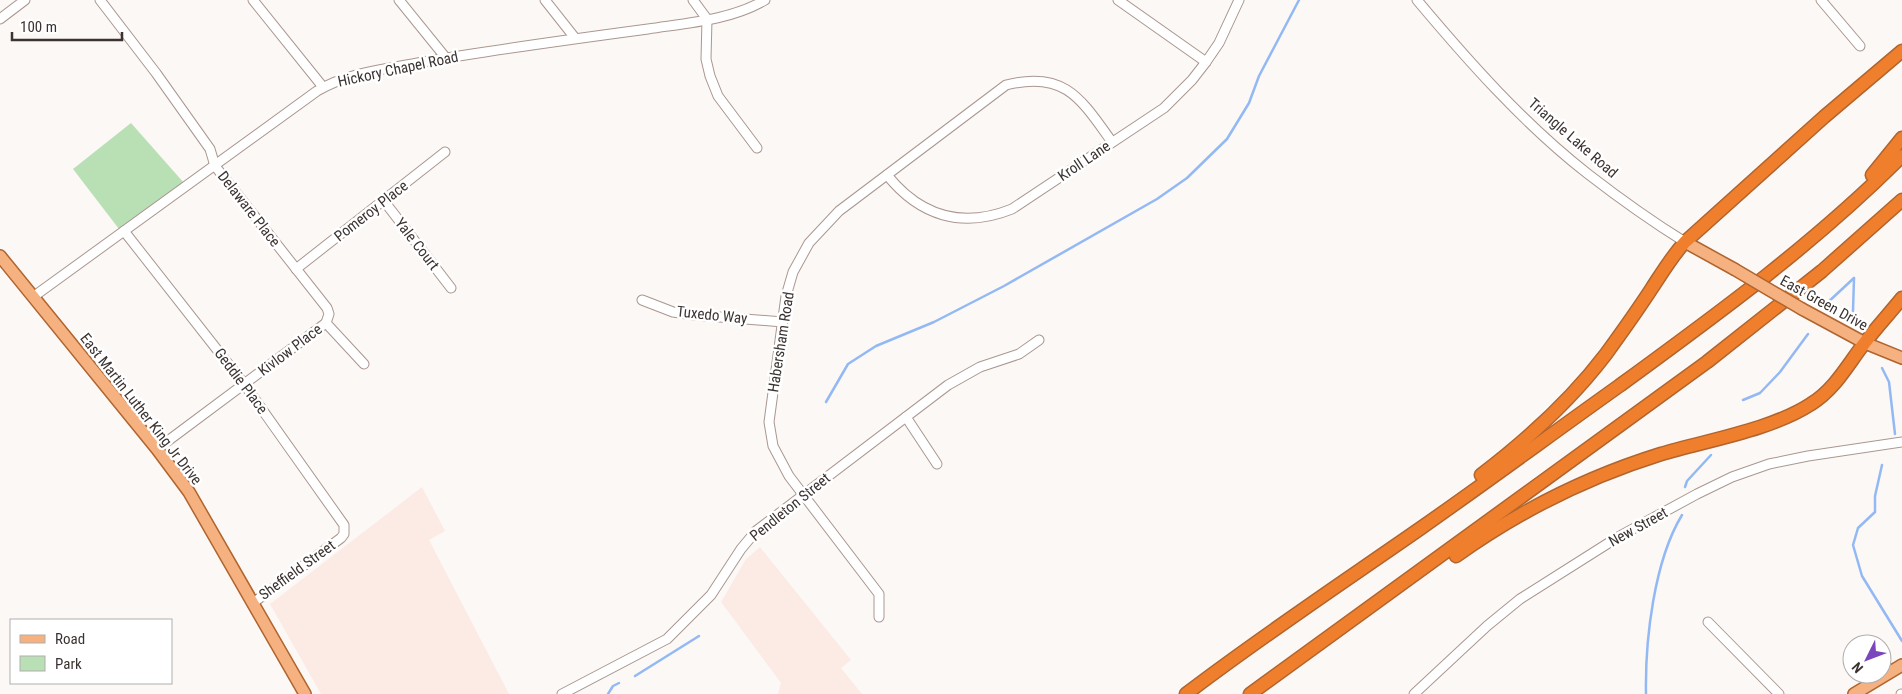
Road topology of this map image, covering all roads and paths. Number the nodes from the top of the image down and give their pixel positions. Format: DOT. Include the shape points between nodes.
graph roads {
  1 [pos="25,0"];
  2 [pos="100,0"];
  3 [pos="253,0"];
  4 [pos="399,0"];
  5 [pos="545,0"];
  6 [pos="693,0"];
  7 [pos="766,0"];
  8 [pos="1118,0"];
  9 [pos="1239,0"];
  10 [pos="1417,0"];
  11 [pos="1822,0"];
  12 [pos="0,19"];
  13 [pos="707,19"];
  14 [pos="576,38"];
  15 [pos="1860,46"];
  16 [pos="1902,51"];
  17 [pos="446,58"];
  18 [pos="1206,62"];
  19 [pos="323,87"];
  20 [pos="1902,138"];
  21 [pos="1112,142"];
  22 [pos="757,148"];
  23 [pos="445,152"];
  24 [pos="1902,156"];
  25 [pos="215,166"];
  26 [pos="887,175"];
  27 [pos="1902,200"];
  28 [pos="384,201"];
  29 [pos="1897,207"];
  30 [pos="124,231"];
  31 [pos="1813,239"];
  32 [pos="1685,242"];
  33 [pos="0,256"];
  34 [pos="296,269"];
  35 [pos="1734,269"];
  36 [pos="451,288"];
  37 [pos="33,296"];
  38 [pos="1902,298"];
  39 [pos="642,300"];
  40 [pos="782,322"];
  41 [pos="326,323"];
  42 [pos="1039,340"];
  43 [pos="1865,343"];
  44 [pos="1902,358"];
  45 [pos="364,364"];
  46 [pos="244,384"];
  47 [pos="906,417"];
  48 [pos="1902,442"];
  49 [pos="158,449"];
  50 [pos="937,464"];
  51 [pos="803,495"];
  52 [pos="1424,526"];
  53 [pos="341,538"];
  54 [pos="1405,582"];
  55 [pos="253,603"];
  56 [pos="879,617"];
  57 [pos="1708,622"];
  58 [pos="1902,665"];
  59 [pos="305,694"];
  60 [pos="562,694"];
  61 [pos="1186,694"];
  62 [pos="1250,694"];
  63 [pos="1414,694"];
  64 [pos="1779,694"];
  65 [pos="1854,694"];
  1 -- 12 [label="street"];
  2 -- 25 [label="street, Delaware Place" via="210,149"];
  3 -- 19 [label="street"];
  4 -- 17 [label="street"];
  5 -- 14 [label="street"];
  6 -- 13 [label="street"];
  7 -- 13 [label="street, Hickory Chapel Road" via="738,13"];
  8 -- 18 [label="street"];
  9 -- 18 [label="street, Kroll Lane" via="1219,43"];
  10 -- 32 [label="street, Triangle Lake Road" via="1480,72 1532,124 1587,173"];
  11 -- 15 [label="street"];
  13 -- 14 [label="street, Hickory Chapel Road"];
  13 -- 22 [label="street" via="706,59 710,76 718,96"];
  14 -- 17 [label="street, Hickory Chapel Road"];
  16 -- 32 [label="highway"];
  17 -- 19 [label="street, Hickory Chapel Road" via="361,74"];
  18 -- 21 [label="street, Kroll Lane" via="1164,108"];
  19 -- 25 [label="street, Hickory Chapel Road"];
  20 -- 31 [label="highway"];
  21 -- 26 [label="street, Kroll Lane" via="1012,209 983,218 956,218 931,211 907,197"];
  21 -- 26 [label="street, Habersham Road" via="1084,103 1071,92 1046,82 1021,81 1006,85"];
  23 -- 28 [label="street, Pomeroy Place"];
  24 -- 31 [label="highway"];
  25 -- 30 [label="street, Hickory Chapel Road"];
  25 -- 34 [label="street, Delaware Place"];
  26 -- 40 [label="street, Habersham Road" via="840,211 809,243 794,272"];
  27 -- 29 [label="highway"];
  28 -- 34 [label="street, Pomeroy Place"];
  28 -- 36 [label="street, Yale Court"];
  29 -- 54 [label="highway" via="1757,324"];
  30 -- 37 [label="street, Hickory Chapel Road"];
  30 -- 46 [label="street, Geddie Place"];
  31 -- 52 [label="highway" via="1770,275"];
  32 -- 35 [label="main road, Triangle Lake Road"];
  32 -- 52 [label="highway" via="1605,355 1567,399 1505,456 1440,504"];
  33 -- 37 [label="main road, East Martin Luther King Jr Drive"];
  34 -- 41 [label="street, Delaware Place" via="327,308"];
  35 -- 43 [label="main road, East Green Drive, bridge"];
  37 -- 49 [label="main road, East Martin Luther King Jr Drive"];
  38 -- 43 [label="highway"];
  39 -- 40 [label="street, Tuxedo Way" via="673,312"];
  40 -- 51 [label="street, Habersham Road" via="769,422 773,446"];
  41 -- 45 [label="street"];
  41 -- 46 [label="street, Kivlow Place"];
  42 -- 47 [label="street, Pendleton Street" via="1019,354 980,367 948,385"];
  43 -- 44 [label="main road, East Green Drive"];
  43 -- 54 [label="highway" via="1833,387 1804,408 1750,429 1597,476 1513,518 1435,571"];
  46 -- 49 [label="street, Kivlow Place"];
  46 -- 53 [label="street, Geddie Place" via="342,521 344,530"];
  47 -- 50 [label="street"];
  47 -- 51 [label="street, Pendleton Street"];
  48 -- 63 [label="street, New Street" via="1769,464 1697,494 1618,537 1520,599"];
  49 -- 55 [label="main road, East Martin Luther King Jr Drive" via="189,492"];
  51 -- 56 [label="street, Habersham Road" via="878,594"];
  51 -- 60 [label="street, Pendleton Street" via="756,531 711,595 667,639"];
  52 -- 61 [label="highway"];
  53 -- 55 [label="street, Sheffield Street"];
  54 -- 62 [label="highway"];
  55 -- 59 [label="main road, East Martin Luther King Jr Drive"];
  57 -- 64 [label="street"];
  58 -- 65 [label="main road"];
}
